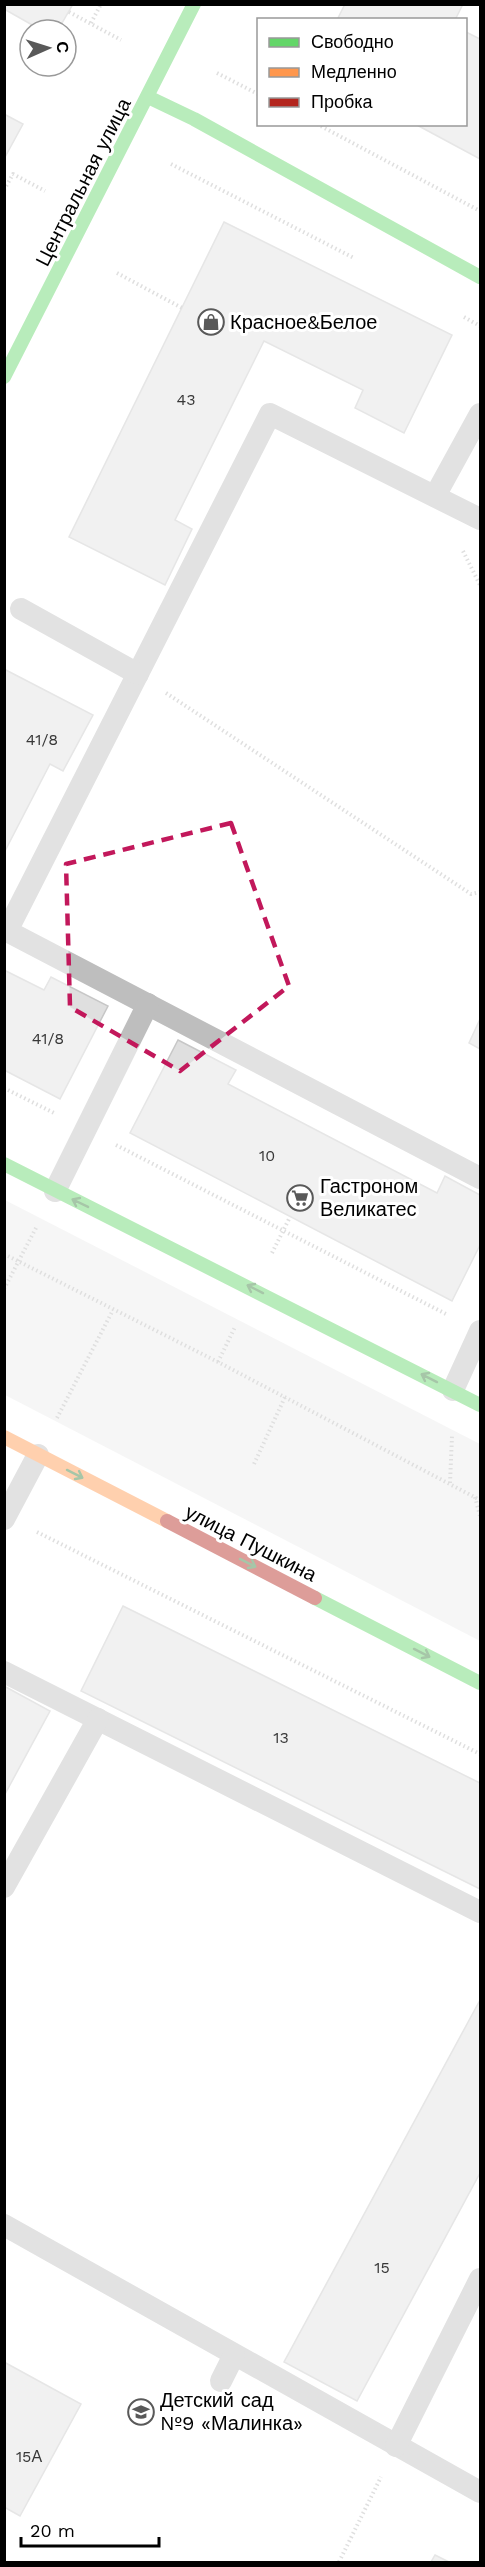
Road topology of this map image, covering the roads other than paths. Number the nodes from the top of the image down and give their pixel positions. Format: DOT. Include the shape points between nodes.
graph roads {
  1 [pos="194,4"];
  2 [pos="148,97"];
  3 [pos="480,277"];
  4 [pos="4,376"];
  5 [pos="480,414"];
  6 [pos="435,496"];
  7 [pos="480,519"];
  8 [pos="21,609"];
  9 [pos="138,674"];
  10 [pos="148,1004"];
  11 [pos="4,1164"];
  12 [pos="480,1178"];
  13 [pos="55,1191"];
  14 [pos="480,1332"];
  15 [pos="453,1390"];
  16 [pos="480,1405"];
  17 [pos="4,1437"];
  18 [pos="38,1455"];
  19 [pos="5,1517"];
  20 [pos="4,1672"];
  21 [pos="480,1683"];
  22 [pos="98,1719"];
  23 [pos="4,1887"];
  24 [pos="480,1912"];
  25 [pos="4,2225"];
  26 [pos="480,2279"];
  27 [pos="234,2355"];
  28 [pos="221,2381"];
  29 [pos="396,2446"];
  30 [pos="480,2492"];
  1 -- 2 [label="street, Центральная улица"];
  2 -- 3 [label="street" via="194,118"];
  2 -- 4 [label="street, Центральная улица"];
  5 -- 6 [label="lane"];
  6 -- 7 [label="lane"];
  6 -- 9 [label="lane" via="270,414"];
  8 -- 9 [label="lane"];
  9 -- 10 [label="lane" via="7,931"];
  10 -- 12 [label="lane"];
  10 -- 13 [label="lane"];
  11 -- 13 [label="street"];
  15 -- 13 [label="street, one-way"];
  14 -- 15 [label="lane"];
  15 -- 16 [label="street"];
  17 -- 18 [label="street, улица Пушкина"];
  18 -- 19 [label="lane"];
  18 -- 21 [label="street, улица Пушкина, one-way"];
  20 -- 22 [label="lane"];
  22 -- 23 [label="lane"];
  22 -- 24 [label="lane"];
  25 -- 27 [label="lane"];
  26 -- 29 [label="lane"];
  27 -- 28 [label="lane"];
  27 -- 29 [label="lane"];
  29 -- 30 [label="lane"];
}
